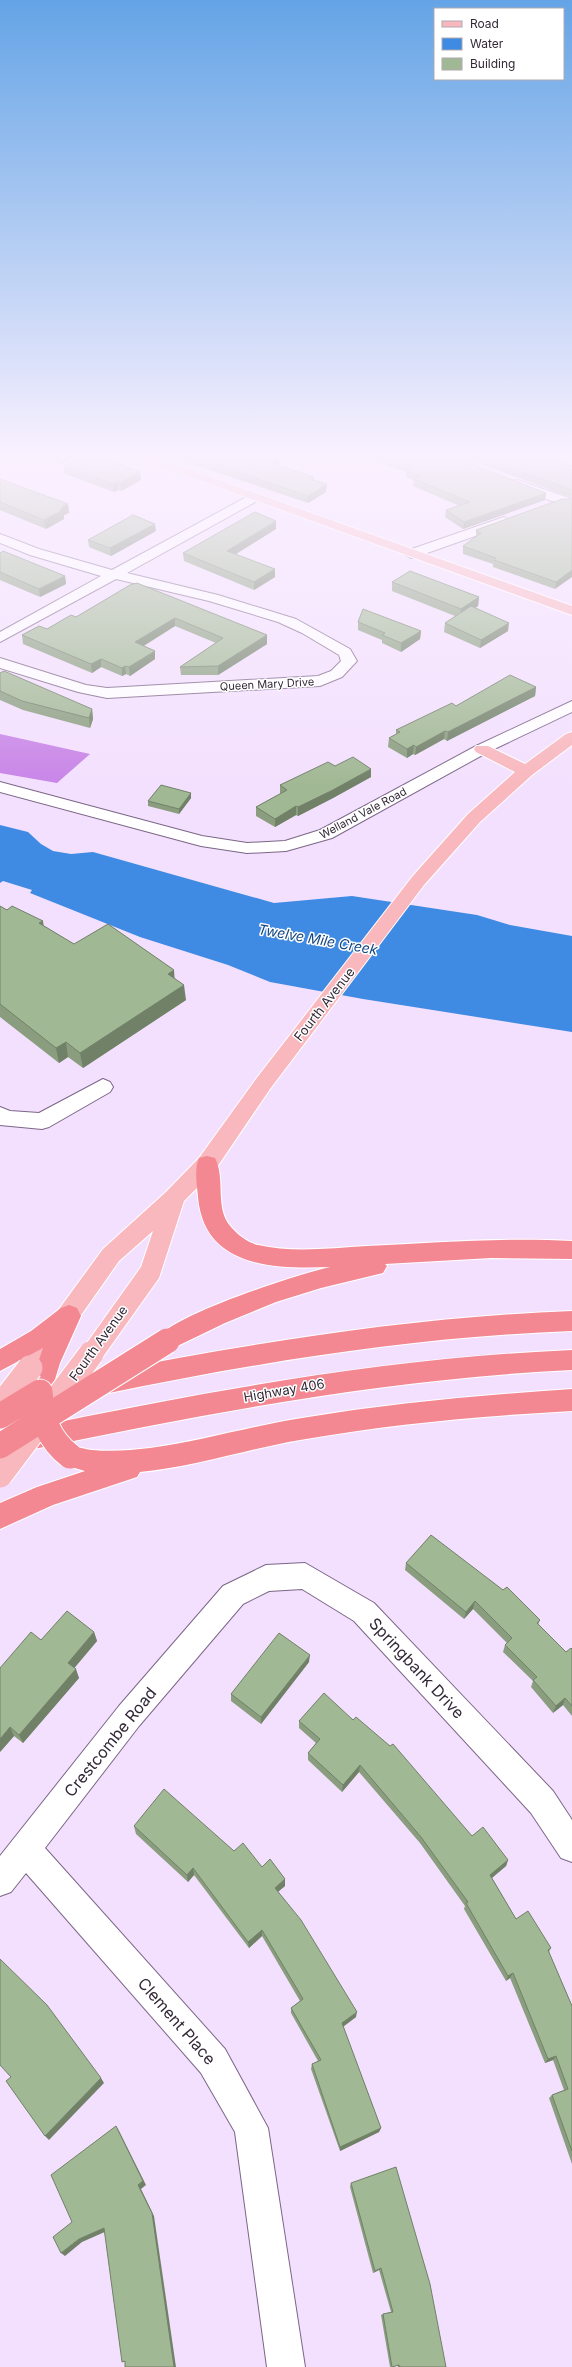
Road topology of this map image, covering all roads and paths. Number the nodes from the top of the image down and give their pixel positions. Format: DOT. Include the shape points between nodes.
graph roads {
  1 [pos="75,564"];
  2 [pos="133,564"];
  3 [pos="441,564"];
  4 [pos="114,575"];
  5 [pos="572,611"];
  6 [pos="0,638"];
  7 [pos="0,663"];
  8 [pos="572,706"];
  9 [pos="572,737"];
  10 [pos="482,749"];
  11 [pos="526,771"];
  12 [pos="0,787"];
  13 [pos="103,1087"];
  14 [pos="0,1115"];
  15 [pos="207,1164"];
  16 [pos="174,1198"];
  17 [pos="572,1250"];
  18 [pos="465,1251"];
  19 [pos="69,1315"];
  20 [pos="572,1322"];
  21 [pos="91,1354"];
  22 [pos="572,1360"];
  23 [pos="0,1361"];
  24 [pos="39,1365"];
  25 [pos="40,1392"];
  26 [pos="572,1400"];
  27 [pos="0,1406"];
  28 [pos="0,1416"];
  29 [pos="42,1420"];
  30 [pos="0,1446"];
  31 [pos="174,1455"];
  32 [pos="0,1475"];
  33 [pos="0,1517"];
  34 [pos="223,1606"];
  35 [pos="572,1847"];
  36 [pos="26,1850"];
  37 [pos="0,1880"];
  38 [pos="286,2367"];
  1 -- 4 [label="street"];
  2 -- 4 [label="street"];
  3 -- 5 [label="main road"];
  4 -- 6 [label="street"];
  4 -- 7 [label="street, Queen Mary Drive" via="219,598 285,619 345,652 349,661 344,670 336,676 320,681 107,693 84,689"];
  8 -- 10 [label="street, Welland Vale Road"];
  9 -- 11 [label="main road, Fourth Avenue"];
  10 -- 11 [label="main road"];
  10 -- 12 [label="street, Welland Vale Road" via="326,834 306,842 264,848 234,847 202,841"];
  11 -- 15 [label="main road, Fourth Avenue" via="474,818 418,881 263,1084"];
  13 -- 14 [label="street" via="42,1121 6,1119"];
  15 -- 16 [label="main road, Fourth Avenue"];
  15 -- 18 [label="highway" via="213,1217 222,1233 245,1250 282,1258"];
  16 -- 19 [label="main road, Fourth Avenue" via="111,1255"];
  16 -- 21 [label="main road, Fourth Avenue" via="151,1271"];
  17 -- 18 [label="highway" via="514,1248"];
  18 -- 29 [label="highway, bridge" via="353,1270 306,1282 240,1305 205,1319 167,1341"];
  19 -- 23 [label="highway" via="39,1338"];
  19 -- 24 [label="main road, Fourth Avenue"];
  20 -- 27 [label="highway" via="413,1332 283,1350 157,1372"];
  21 -- 25 [label="highway, bridge"];
  21 -- 29 [label="main road, Fourth Avenue, bridge"];
  22 -- 30 [label="highway, Highway 406" via="467,1365 360,1377 138,1416"];
  24 -- 25 [label="highway"];
  24 -- 27 [label="main road, Fourth Avenue, bridge"];
  25 -- 28 [label="highway, bridge"];
  25 -- 29 [label="highway, bridge"];
  26 -- 31 [label="highway" via="390,1415 298,1429"];
  29 -- 30 [label="highway, bridge"];
  29 -- 31 [label="highway, bridge" via="54,1442 70,1456 83,1461 99,1463"];
  29 -- 32 [label="main road, Fourth Avenue, bridge"];
  31 -- 33 [label="highway" via="60,1490"];
  34 -- 35 [label="street, Springbank Drive" via="233,1595 266,1578 305,1576 364,1612 542,1802"];
  34 -- 36 [label="street, Crestcombe Road" via="129,1716"];
  36 -- 37 [label="street, Crestcombe Road"];
  36 -- 38 [label="street, Clement Place" via="213,2061 251,2128"];
}
